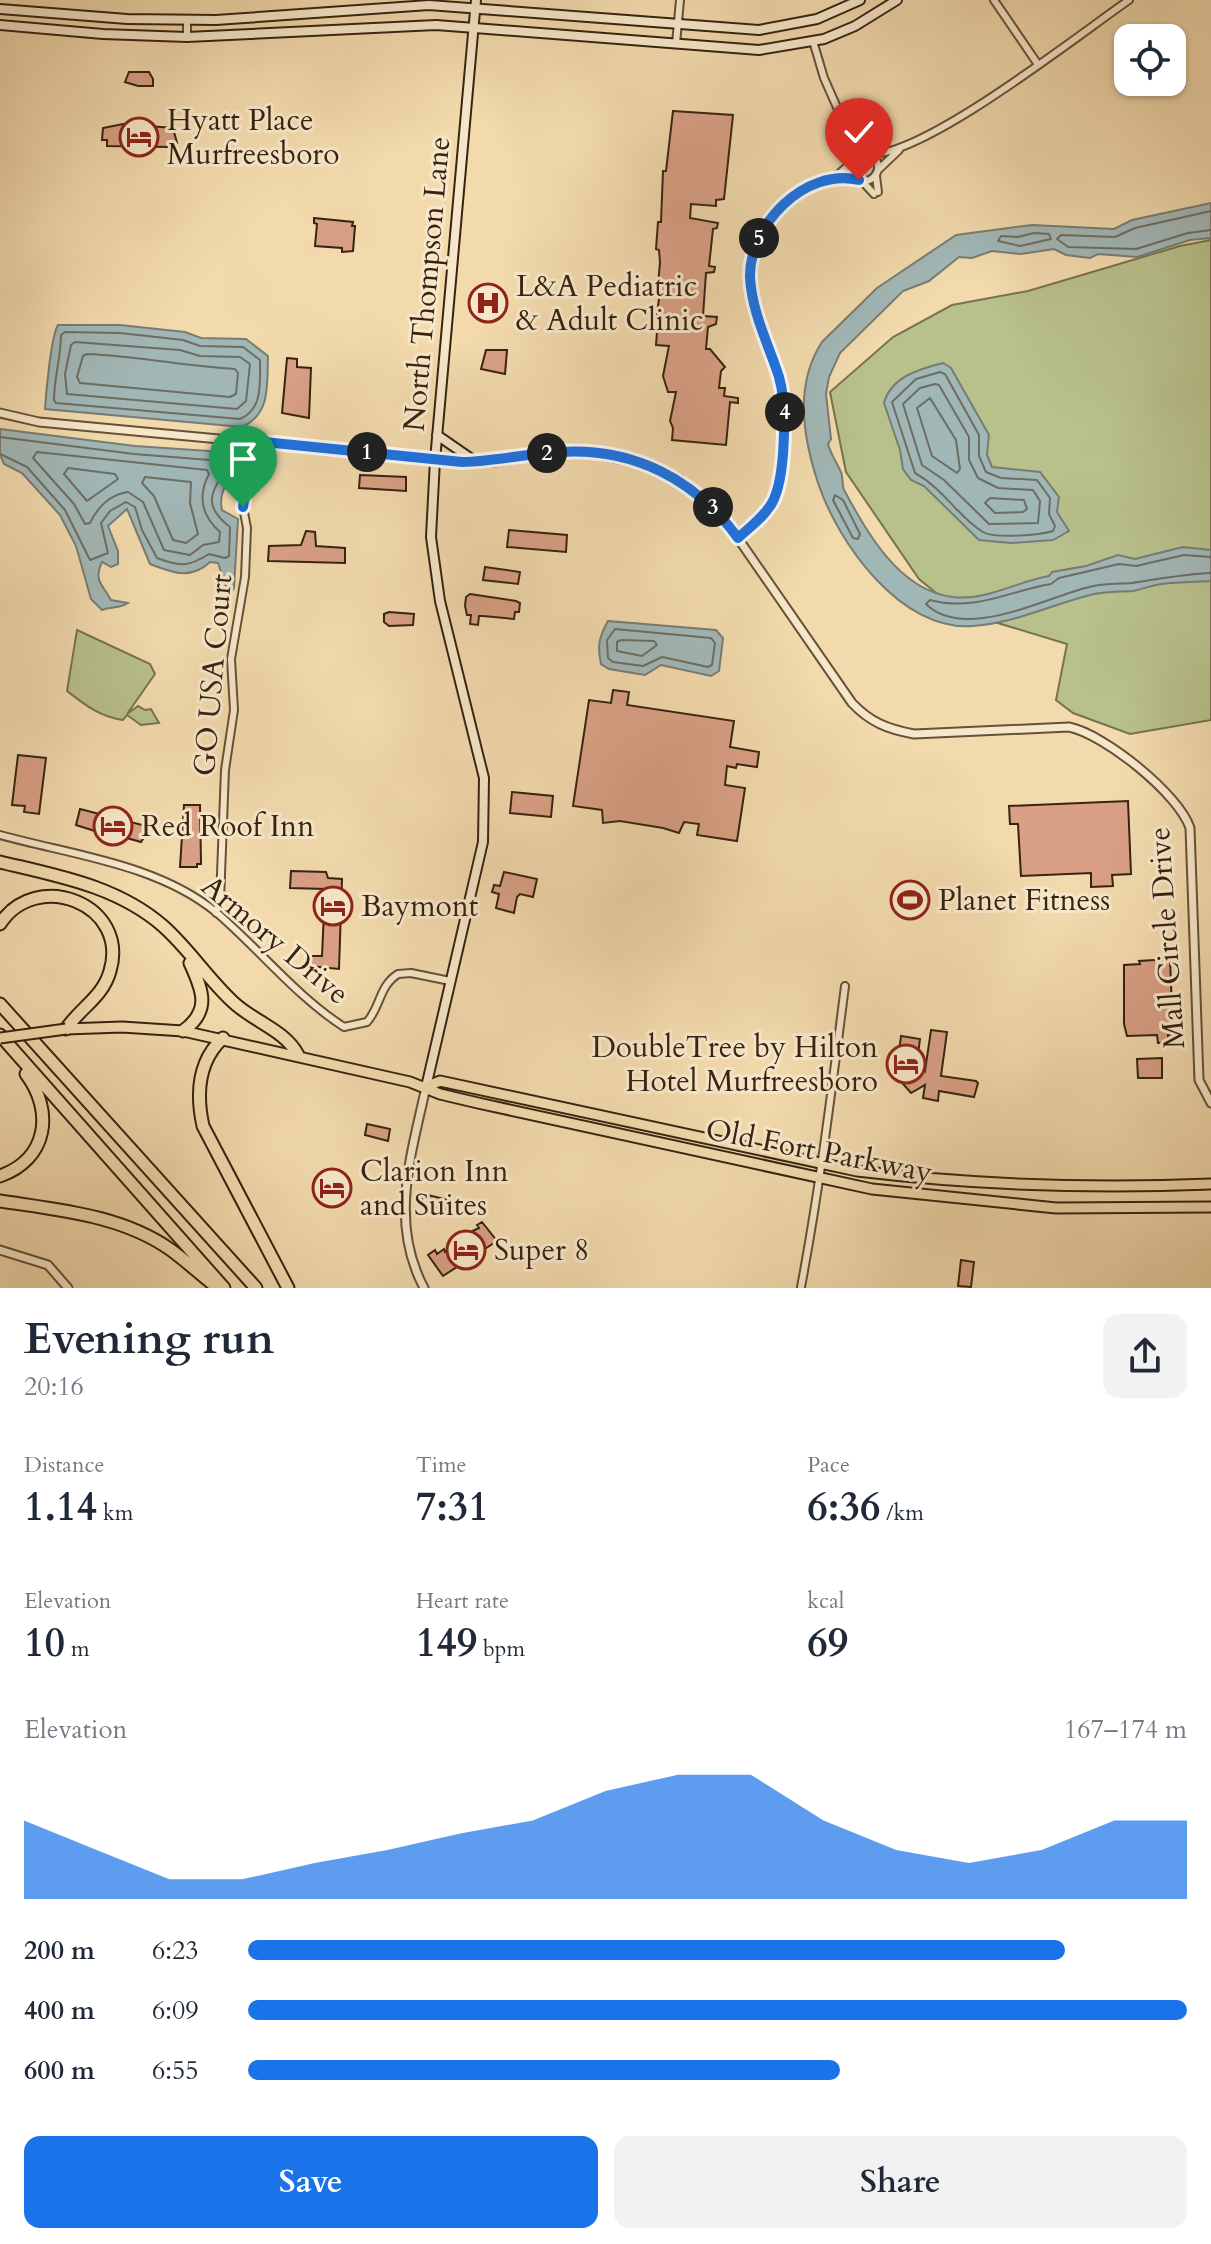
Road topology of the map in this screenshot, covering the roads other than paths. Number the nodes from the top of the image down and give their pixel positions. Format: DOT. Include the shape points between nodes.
graph roads {
  1 [pos="680,0"];
  2 [pos="860,0"];
  3 [pos="897,0"];
  4 [pos="994,0"];
  5 [pos="1129,0"];
  6 [pos="476,5"];
  7 [pos="0,9"];
  8 [pos="341,11"];
  9 [pos="580,18"];
  10 [pos="187,20"];
  11 [pos="678,24"];
  12 [pos="0,25"];
  13 [pos="473,27"];
  14 [pos="343,29"];
  15 [pos="579,35"];
  16 [pos="187,37"];
  17 [pos="813,41"];
  18 [pos="676,44"];
  19 [pos="1037,63"];
  20 [pos="847,130"];
  21 [pos="899,150"];
  22 [pos="869,153"];
  23 [pos="851,162"];
  24 [pos="877,172"];
  25 [pos="832,180"];
  26 [pos="859,180"];
  27 [pos="0,413"];
  28 [pos="437,435"];
  29 [pos="254,441"];
  30 [pos="435,460"];
  31 [pos="476,462"];
  32 [pos="738,538"];
  33 [pos="0,835"];
  34 [pos="0,862"];
  35 [pos="216,913"];
  36 [pos="0,924"];
  37 [pos="164,927"];
  38 [pos="450,981"];
  39 [pos="845,986"];
  40 [pos="0,994"];
  41 [pos="2,1006"];
  42 [pos="66,1029"];
  43 [pos="183,1031"];
  44 [pos="0,1036"];
  45 [pos="223,1038"];
  46 [pos="18,1055"];
  47 [pos="298,1055"];
  48 [pos="1199,1080"];
  49 [pos="426,1087"];
  50 [pos="1211,1088"];
  51 [pos="1211,1103"];
  52 [pos="821,1166"];
  53 [pos="0,1176"];
  54 [pos="821,1180"];
  55 [pos="1211,1184"];
  56 [pos="0,1201"];
  57 [pos="1211,1207"];
  58 [pos="0,1250"];
  59 [pos="801,1287"];
  60 [pos="68,1288"];
  61 [pos="217,1288"];
  62 [pos="224,1288"];
  63 [pos="256,1288"];
  64 [pos="288,1288"];
  65 [pos="424,1288"];
  1 -- 11 [label="street"];
  2 -- 11 [label="main road" via="790,26 759,30"];
  3 -- 17 [label="main road" via="855,26"];
  4 -- 19 [label="street"];
  5 -- 19 [label="street"];
  6 -- 8 [label="main road"];
  6 -- 9 [label="main road"];
  6 -- 13 [label="main road, North Thompson Lane"];
  7 -- 10 [label="main road"];
  8 -- 10 [label="main road"];
  8 -- 14 [label="street"];
  9 -- 11 [label="main road"];
  9 -- 15 [label="main road"];
  10 -- 16 [label="street"];
  11 -- 18 [label="street"];
  12 -- 16 [label="main road"];
  13 -- 14 [label="main road"];
  13 -- 15 [label="main road"];
  13 -- 28 [label="main road, North Thompson Lane"];
  14 -- 16 [label="main road"];
  15 -- 18 [label="main road"];
  17 -- 18 [label="main road" via="759,50"];
  17 -- 20 [label="street"];
  19 -- 21 [label="street" via="959,118"];
  20 -- 22 [label="street"];
  20 -- 23 [label="street"];
  21 -- 22 [label="street"];
  21 -- 24 [label="street"];
  22 -- 23 [label="street" via="858,153"];
  22 -- 24 [label="street" via="877,160"];
  23 -- 25 [label="street"];
  23 -- 26 [label="street"];
  24 -- 26 [label="street"];
  24 -- 26 [label="street" via="876,193"];
  25 -- 26 [label="street"];
  25 -- 32 [label="street" via="809,186 774,215 759,236 752,260 754,306 779,376 785,421 774,499"];
  27 -- 29 [label="street, Mall Circle Drive" via="39,422"];
  28 -- 30 [label="main road, North Thompson Lane"];
  28 -- 31 [label="main road"];
  29 -- 30 [label="street, Mall Circle Drive"];
  29 -- 35 [label="street, GO USA Court" via="243,507 245,577 231,659 234,710"];
  30 -- 31 [label="street, Mall Circle Drive"];
  30 -- 38 [label="main road, North Thompson Lane" via="434,567 483,774 485,815"];
  31 -- 32 [label="street, Mall Circle Drive" via="561,452 649,465 702,496"];
  32 -- 48 [label="street, Mall Circle Drive" via="867,719 914,734 1069,727 1099,738 1175,800 1190,828"];
  33 -- 35 [label="street, Armory Drive" via="125,868 171,885"];
  34 -- 37 [label="highway" via="89,884 136,905"];
  35 -- 38 [label="street, Armory Drive" via="344,1027 367,1022 381,990 398,974"];
  36 -- 42 [label="highway" via="29,900 58,895 94,910 103,923 112,951 107,982"];
  37 -- 43 [label="highway" via="198,982 202,1011"];
  37 -- 47 [label="highway" via="235,1005 291,1040"];
  38 -- 49 [label="main road, North Thompson Lane"];
  39 -- 52 [label="street"];
  40 -- 41 [label="highway"];
  41 -- 63 [label="highway"];
  42 -- 43 [label="main road, Old Fort Parkway"];
  42 -- 44 [label="main road, Old Fort Parkway, bridge"];
  43 -- 45 [label="main road, Old Fort Parkway"];
  44 -- 46 [label="highway"];
  45 -- 47 [label="main road, Old Fort Parkway"];
  45 -- 64 [label="highway" via="208,1055 202,1076 203,1126"];
  46 -- 53 [label="highway" via="42,1099 43,1126 27,1159"];
  46 -- 62 [label="highway"];
  47 -- 49 [label="main road, Old Fort Parkway"];
  48 -- 50 [label="street, Mall Circle Drive"];
  48 -- 51 [label="street, Mall Circle Drive"];
  49 -- 52 [label="main road, Old Fort Parkway" via="440,1081"];
  49 -- 54 [label="main road, Old Fort Parkway"];
  49 -- 65 [label="street" via="406,1173 404,1222 413,1267"];
  52 -- 54 [label="street"];
  52 -- 55 [label="main road, Old Fort Parkway" via="1000,1185"];
  54 -- 57 [label="main road, Old Fort Parkway" via="1056,1208"];
  54 -- 59 [label="street"];
  56 -- 61 [label="highway" via="118,1223 169,1248"];
  58 -- 60 [label="street" via="48,1265"];
}
